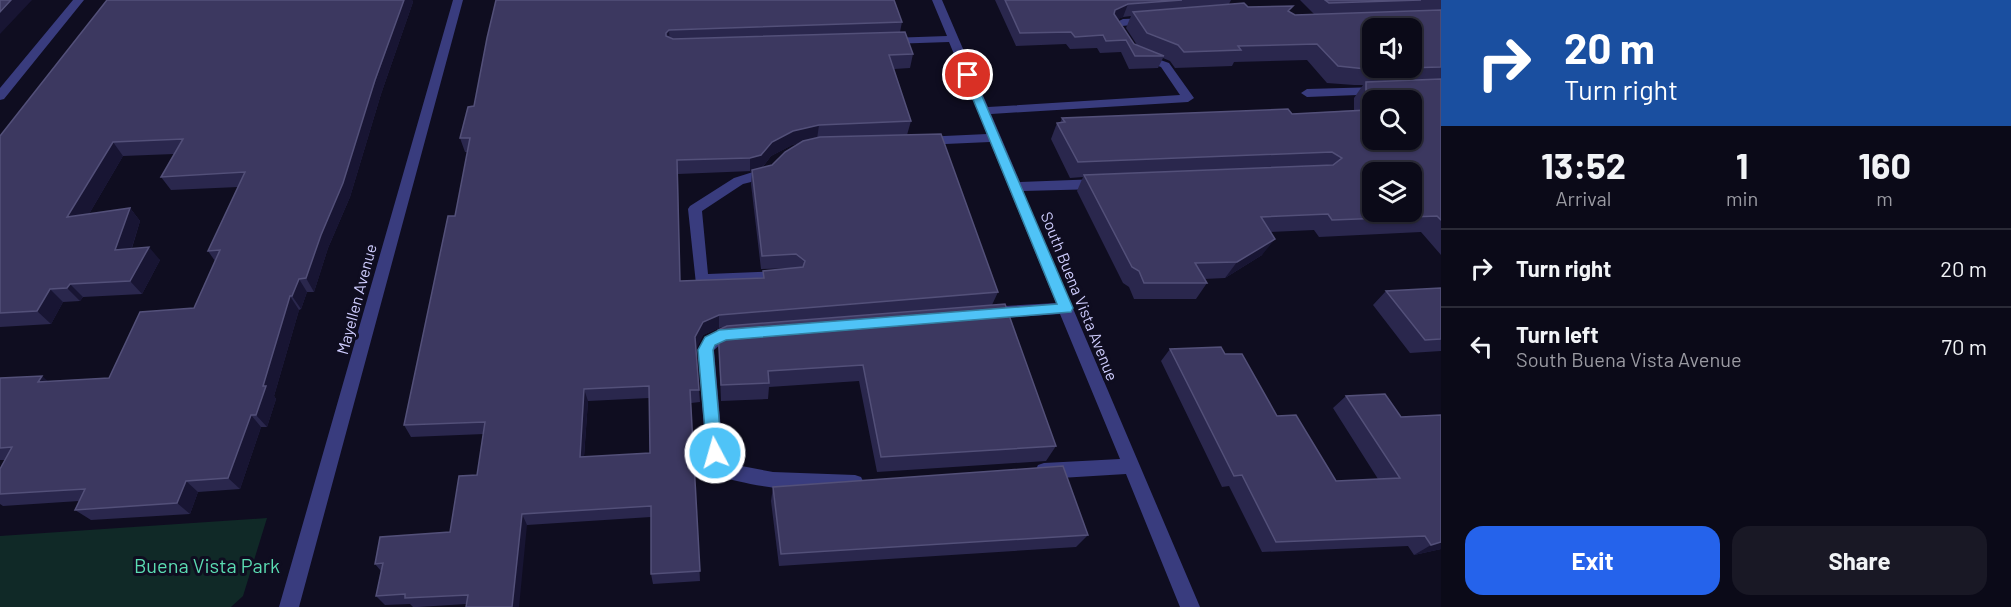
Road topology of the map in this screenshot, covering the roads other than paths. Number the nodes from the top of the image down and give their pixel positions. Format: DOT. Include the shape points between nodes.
graph roads {
  1 [pos="79,0"];
  2 [pos="458,0"];
  3 [pos="937,0"];
  4 [pos="1163,20"];
  5 [pos="953,39"];
  6 [pos="877,41"];
  7 [pos="1362,91"];
  8 [pos="1307,93"];
  9 [pos="0,96"];
  10 [pos="983,111"];
  11 [pos="994,138"];
  12 [pos="910,141"];
  13 [pos="777,161"];
  14 [pos="1112,183"];
  15 [pos="1015,187"];
  16 [pos="794,276"];
  17 [pos="1066,308"];
  18 [pos="970,314"];
  19 [pos="757,331"];
  20 [pos="1131,466"];
  21 [pos="1023,473"];
  22 [pos="876,483"];
  23 [pos="290,607"];
  24 [pos="1190,607"];
  1 -- 9 [label="street"];
  2 -- 23 [label="street, Mayellen Avenue"];
  3 -- 5 [label="street, South Buena Vista Avenue"];
  4 -- 10 [label="street" via="1116,25 1132,49 1165,65 1188,98"];
  5 -- 6 [label="street"];
  5 -- 10 [label="street, South Buena Vista Avenue"];
  7 -- 8 [label="street"];
  10 -- 11 [label="street, South Buena Vista Avenue"];
  11 -- 12 [label="street"];
  11 -- 15 [label="street, South Buena Vista Avenue"];
  13 -- 16 [label="street" via="766,174 739,182 695,209 701,280"];
  14 -- 15 [label="street"];
  15 -- 17 [label="street, South Buena Vista Avenue"];
  17 -- 18 [label="street"];
  17 -- 20 [label="street, South Buena Vista Avenue"];
  19 -- 22 [label="street" via="724,334 710,341 706,350 715,453 725,470 742,476 805,483"];
  20 -- 21 [label="street"];
  20 -- 24 [label="street, South Buena Vista Avenue"];
}
